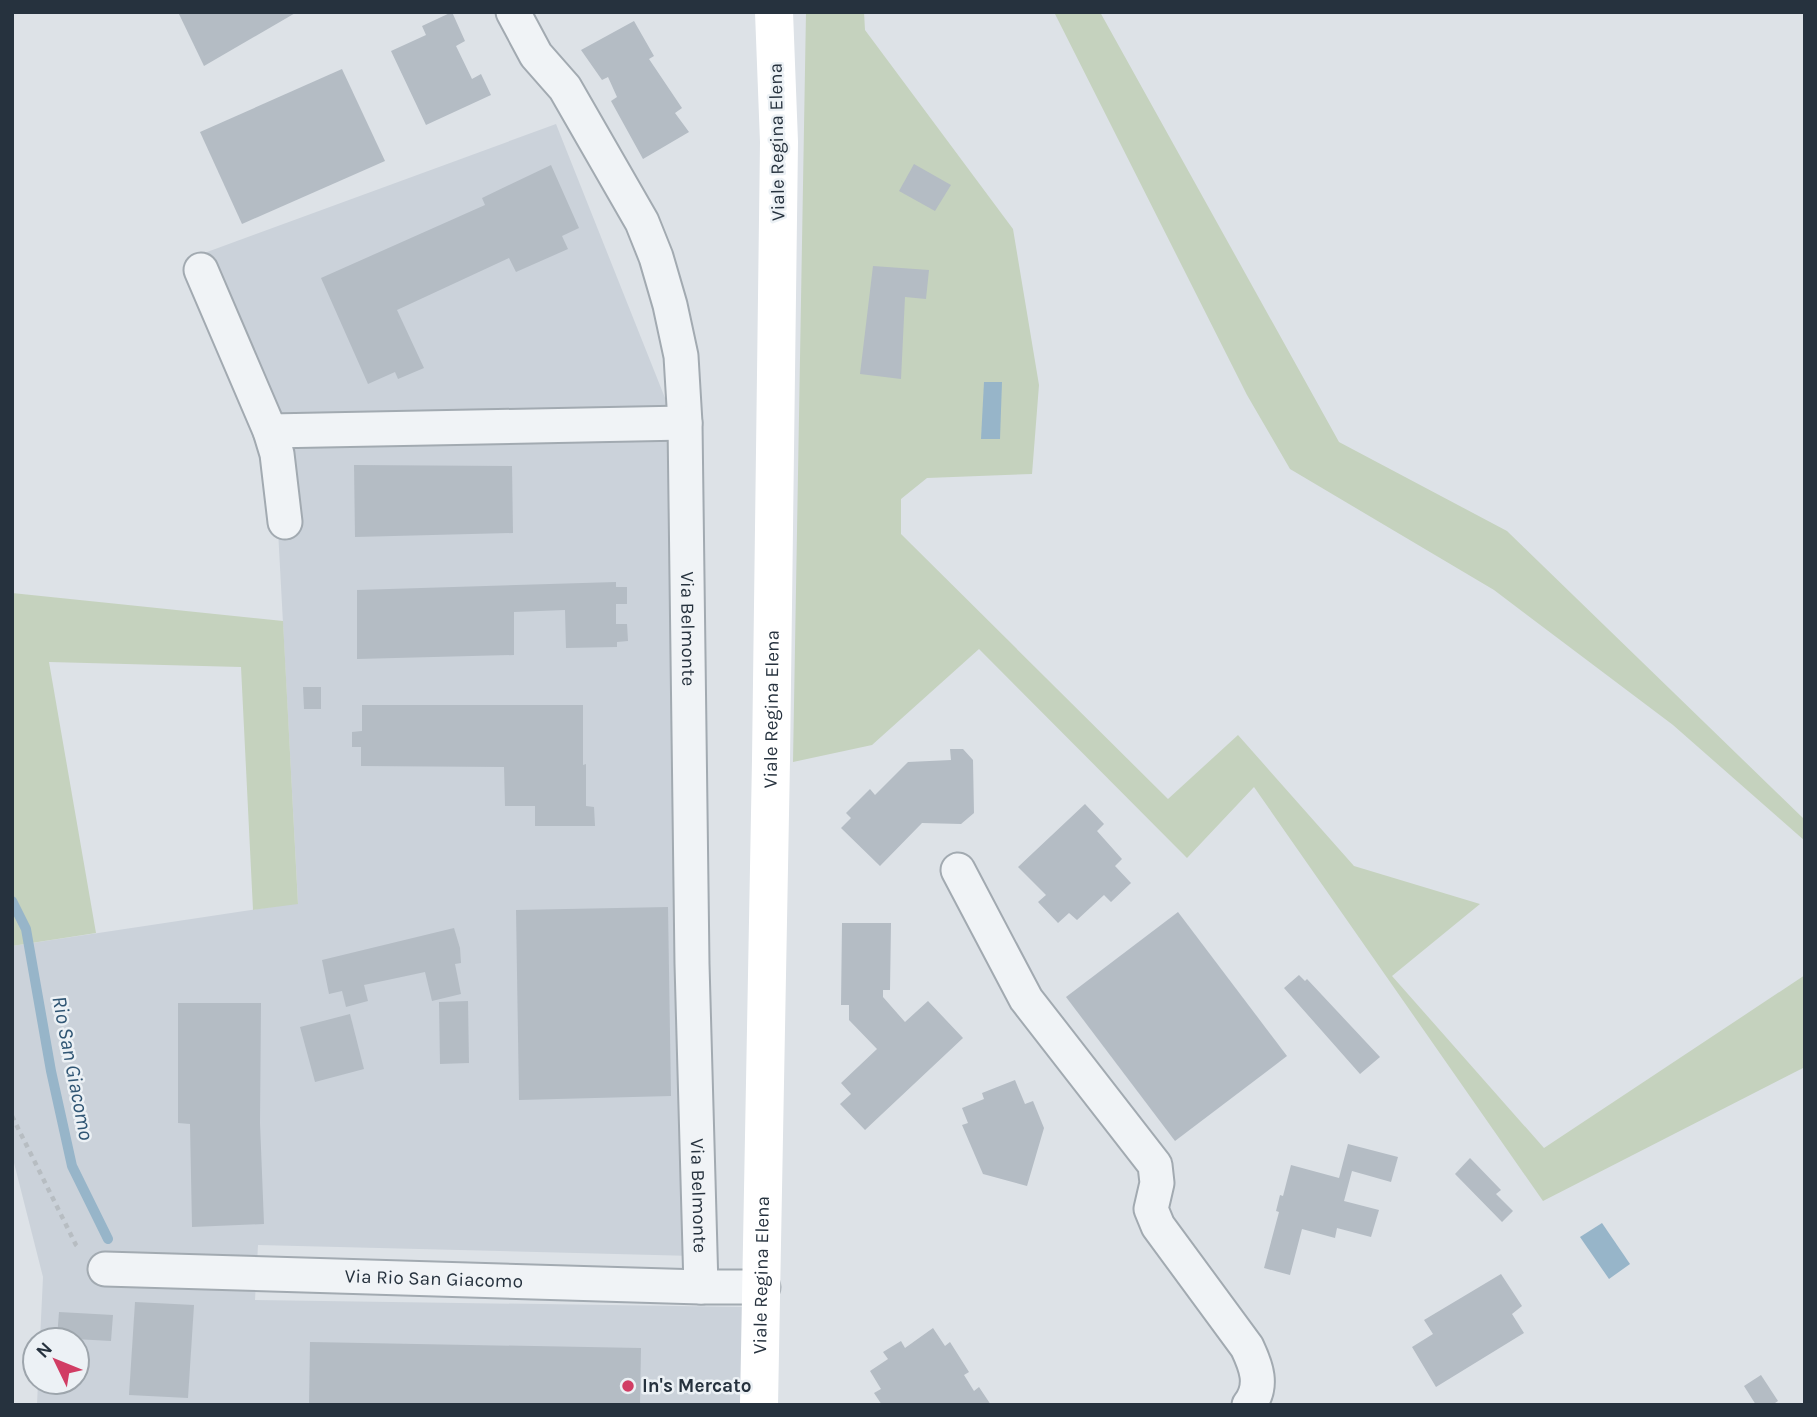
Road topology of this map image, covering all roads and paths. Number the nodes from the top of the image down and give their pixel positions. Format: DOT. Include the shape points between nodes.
graph roads {
  1 [pos="513,12"];
  2 [pos="774,12"];
  3 [pos="201,270"];
  4 [pos="685,423"];
  5 [pos="270,431"];
  6 [pos="285,522"];
  7 [pos="958,870"];
  8 [pos="12,1116"];
  9 [pos="106,1269"];
  10 [pos="701,1287"];
  11 [pos="762,1287"];
  12 [pos="765,1402"];
  13 [pos="1249,1405"];
  1 -- 4 [label="street, Via Belmonte" via="536,55 565,88 642,222 670,304 681,356"];
  2 -- 11 [label="main road, Viale Regina Elena" via="779,142"];
  3 -- 5 [label="street"];
  4 -- 5 [label="street"];
  4 -- 10 [label="street, Via Belmonte"];
  5 -- 6 [label="street"];
  7 -- 13 [label="street" via="1026,999 1154,1165 1157,1182 1151,1209 1158,1226 1247,1346 1256,1367 1258,1384"];
  8 -- 9 [label="path" via="76,1245"];
  9 -- 10 [label="street, Via Rio San Giacomo"];
  10 -- 11 [label="street, Via Rio San Giacomo"];
  11 -- 12 [label="main road, Viale Regina Elena"];
}
